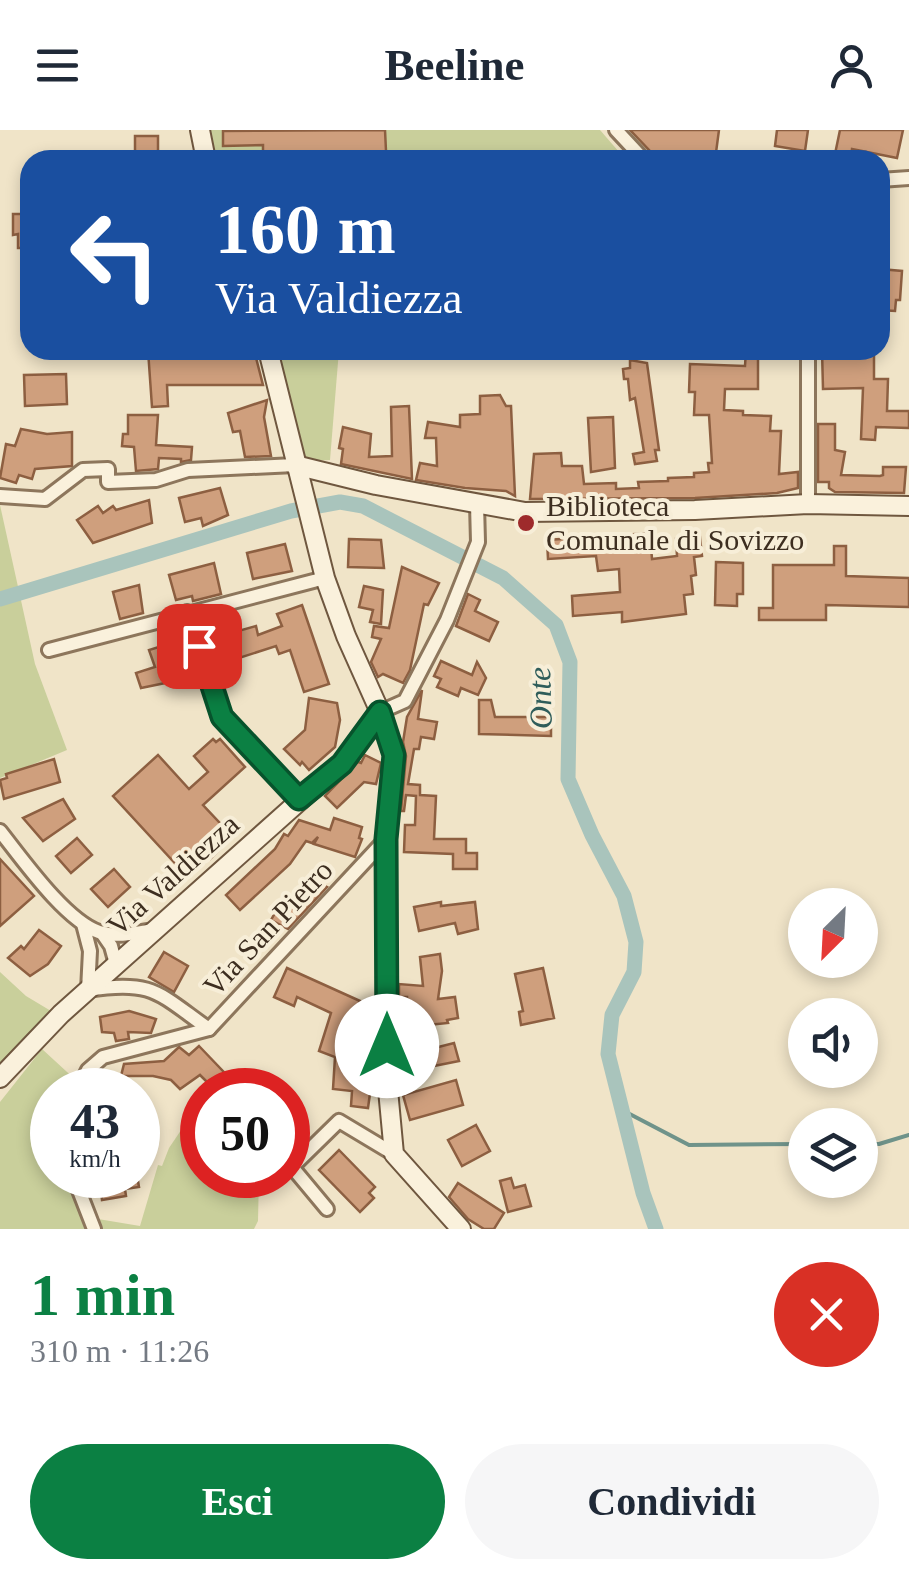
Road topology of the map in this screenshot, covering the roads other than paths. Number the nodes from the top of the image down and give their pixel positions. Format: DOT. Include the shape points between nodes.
graph roads {
  1 [pos="616,130"];
  2 [pos="635,150"];
  3 [pos="270,360"];
  4 [pos="808,360"];
  5 [pos="295,465"];
  6 [pos="0,496"];
  7 [pos="477,504"];
  8 [pos="808,504"];
  9 [pos="909,506"];
  10 [pos="325,578"];
  11 [pos="187,612"];
  12 [pos="50,650"];
  13 [pos="380,712"];
  14 [pos="299,799"];
  15 [pos="0,831"];
  16 [pos="386,839"];
  17 [pos="84,924"];
  18 [pos="153,930"];
  19 [pos="102,934"];
  20 [pos="90,951"];
  21 [pos="116,964"];
  22 [pos="88,990"];
  23 [pos="209,1029"];
  24 [pos="90,1068"];
  25 [pos="0,1078"];
  26 [pos="394,1154"];
  27 [pos="82,1198"];
  28 [pos="326,1209"];
  29 [pos="94,1229"];
  30 [pos="461,1229"];
  1 -- 2 [label="street"];
  3 -- 5 [label="street"];
  4 -- 8 [label="street"];
  5 -- 6 [label="street" via="188,470 156,480 83,470 45,499"];
  5 -- 7 [label="street"];
  5 -- 10 [label="street"];
  7 -- 8 [label="street" via="580,512"];
  7 -- 13 [label="street" via="478,542 464,578 405,700"];
  8 -- 9 [label="street"];
  10 -- 11 [label="street"];
  10 -- 13 [label="street"];
  11 -- 12 [label="street"];
  11 -- 14 [label="street" via="222,717"];
  13 -- 14 [label="street, Via Valdiezza" via="342,764"];
  13 -- 16 [label="street" via="394,755"];
  14 -- 18 [label="street, Via Valdiezza"];
  15 -- 17 [label="street"];
  16 -- 23 [label="street, Via San Pietro"];
  16 -- 26 [label="street" via="387,1079"];
  17 -- 19 [label="street"];
  17 -- 20 [label="street"];
  18 -- 19 [label="street"];
  18 -- 21 [label="street, Via Valdiezza"];
  19 -- 21 [label="street"];
  20 -- 21 [label="street"];
  20 -- 22 [label="street"];
  21 -- 22 [label="street, Via Valdiezza"];
  22 -- 23 [label="street" via="138,985"];
  22 -- 25 [label="street, Via Valdiezza"];
  23 -- 24 [label="street, Via San Pietro" via="104,1057"];
  26 -- 28 [label="street" via="338,1122 292,1166"];
  26 -- 30 [label="street"];
  27 -- 29 [label="street"];
}
